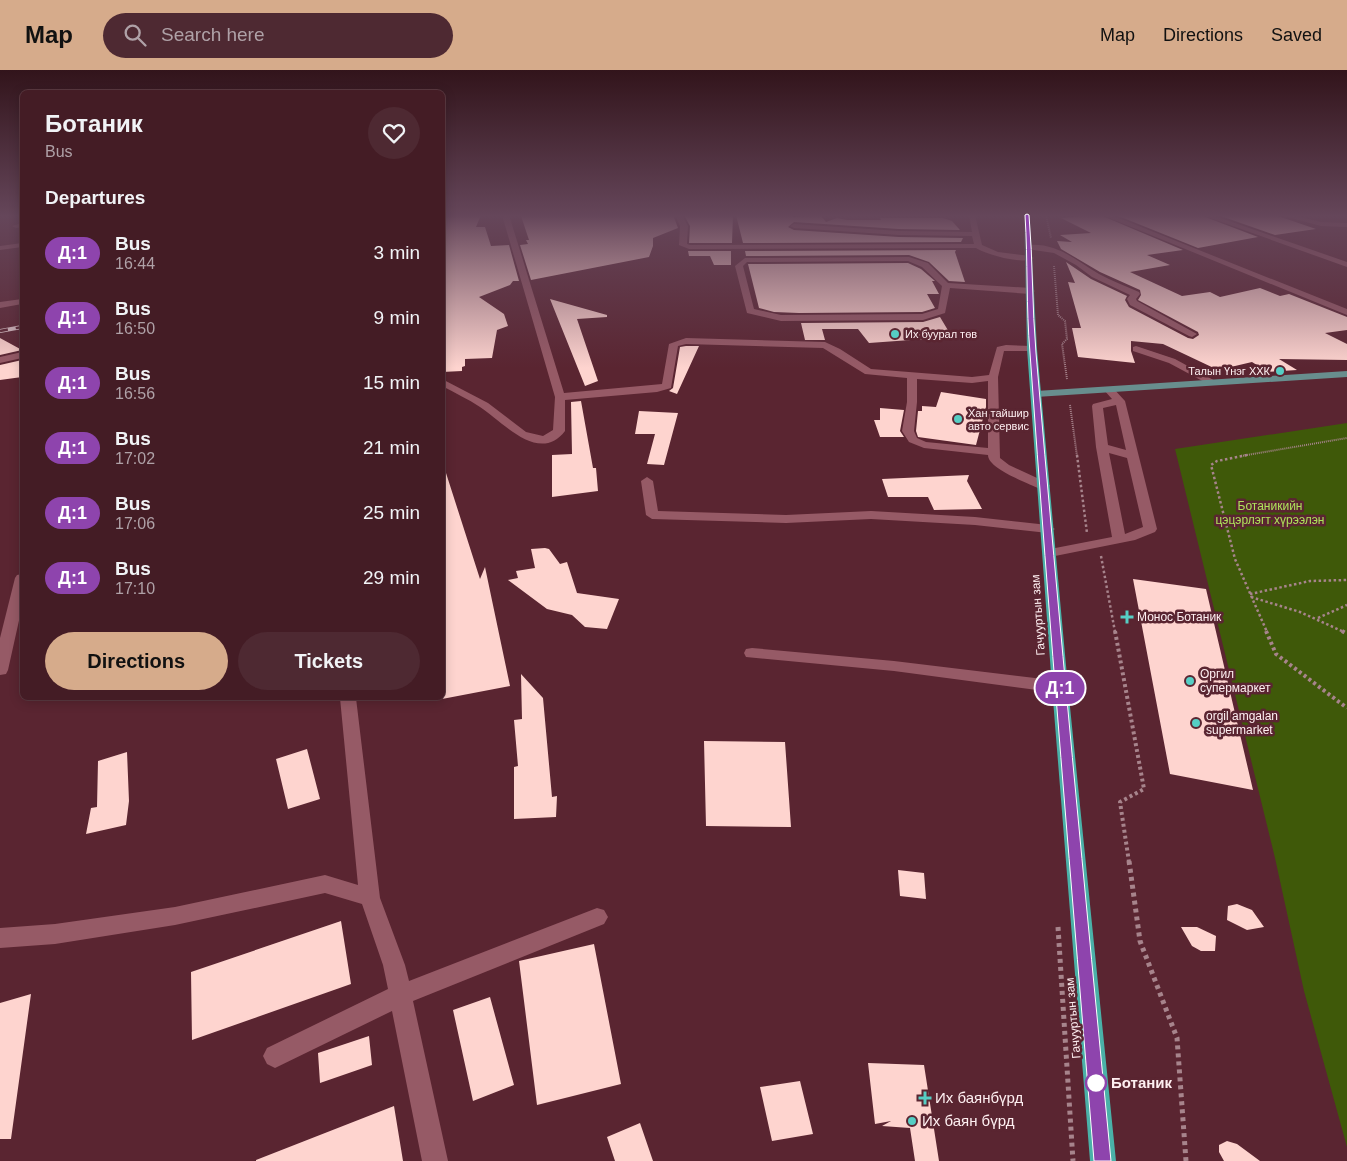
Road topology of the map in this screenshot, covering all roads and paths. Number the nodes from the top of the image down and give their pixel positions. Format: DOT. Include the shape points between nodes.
graph roads {
  1 [pos="520,266"];
  2 [pos="739,266"];
  3 [pos="926,266"];
  4 [pos="1030,266"];
  5 [pos="1083,266"];
  6 [pos="1232,266"];
  7 [pos="946,285"];
  8 [pos="1031,291"];
  9 [pos="20,302"];
  10 [pos="0,305"];
  11 [pos="1347,312"];
  12 [pos="1192,334"];
  13 [pos="1032,349"];
  14 [pos="1136,349"];
  15 [pos="20,355"];
  16 [pos="0,360"];
  17 [pos="1347,374"];
  18 [pos="912,376"];
  19 [pos="993,377"];
  20 [pos="1214,383"];
  21 [pos="445,384"];
  22 [pos="1109,390"];
  23 [pos="1036,394"];
  24 [pos="560,396"];
  25 [pos="1120,401"];
  26 [pos="1347,438"];
  27 [pos="1102,447"];
  28 [pos="993,452"];
  29 [pos="1134,456"];
  30 [pos="646,481"];
  31 [pos="1044,486"];
  32 [pos="1048,529"];
  33 [pos="1119,539"];
  34 [pos="1089,546"];
  35 [pos="1050,553"];
  36 [pos="1347,580"];
  37 [pos="20,586"];
  38 [pos="1250,595"];
  39 [pos="1347,606"];
  40 [pos="1317,618"];
  41 [pos="1347,634"];
  42 [pos="752,653"];
  43 [pos="0,670"];
  44 [pos="1060,687"];
  45 [pos="348,700"];
  46 [pos="1347,708"];
  47 [pos="370,898"];
  48 [pos="597,917"];
  49 [pos="0,938"];
  50 [pos="400,995"];
  51 [pos="275,1056"];
  52 [pos="435,1161"];
  53 [pos="1103,1161"];
  54 [pos="1186,1161"];
  1 -- 24 [label="street"];
  2 -- 7 [label="street" via="750,311 780,318 923,317 942,311"];
  3 -- 7 [label="street"];
  4 -- 8 [label="highway, Гачууртын зам"];
  5 -- 12 [label="street" via="1136,294 1131,299 1133,303"];
  6 -- 11 [label="street"];
  7 -- 8 [label="street"];
  8 -- 13 [label="highway, Гачууртын зам"];
  9 -- 10 [label="street"];
  13 -- 19 [label="street" via="1000,349"];
  13 -- 23 [label="highway, Гачууртын зам"];
  14 -- 20 [label="street" via="1172,361"];
  15 -- 16 [label="street"];
  17 -- 20 [label="main road"];
  18 -- 19 [label="street" via="972,380"];
  18 -- 24 [label="street" via="869,372 826,345 686,341 674,344 667,386"];
  18 -- 28 [label="street" via="908,431 913,440 924,445"];
  19 -- 28 [label="street"];
  20 -- 22 [label="main road"];
  21 -- 24 [label="street" via="484,405 522,435 544,440 559,431"];
  22 -- 23 [label="main road"];
  22 -- 25 [label="street"];
  23 -- 31 [label="highway, Гачууртын зам"];
  25 -- 27 [label="street" via="1097,406"];
  25 -- 29 [label="street"];
  26 -- 38 [label="path" via="1244,455 1211,465 1235,559"];
  27 -- 29 [label="street"];
  27 -- 33 [label="street"];
  28 -- 31 [label="street" via="994,459 1005,468"];
  29 -- 33 [label="street" via="1150,529"];
  30 -- 32 [label="street" via="652,515 786,519 871,515 975,520"];
  31 -- 32 [label="highway, Гачууртын зам"];
  32 -- 35 [label="highway, Гачууртын зам"];
  33 -- 34 [label="street"];
  34 -- 35 [label="street"];
  34 -- 54 [label="path" via="1102,558 1144,789 1120,802 1140,941 1177,1038"];
  35 -- 44 [label="highway, Гачууртын зам"];
  36 -- 38 [label="path" via="1314,580"];
  37 -- 43 [label="street"];
  38 -- 40 [label="path"];
  38 -- 46 [label="path" via="1276,654"];
  39 -- 40 [label="path"];
  40 -- 41 [label="path"];
  42 -- 44 [label="street" via="894,666"];
  44 -- 53 [label="highway, Гачууртын зам"];
  45 -- 47 [label="street"];
  47 -- 49 [label="street" via="325,884 175,916 55,934"];
  47 -- 50 [label="street" via="394,965"];
  48 -- 50 [label="street"];
  50 -- 51 [label="street"];
  50 -- 52 [label="street"];
}
